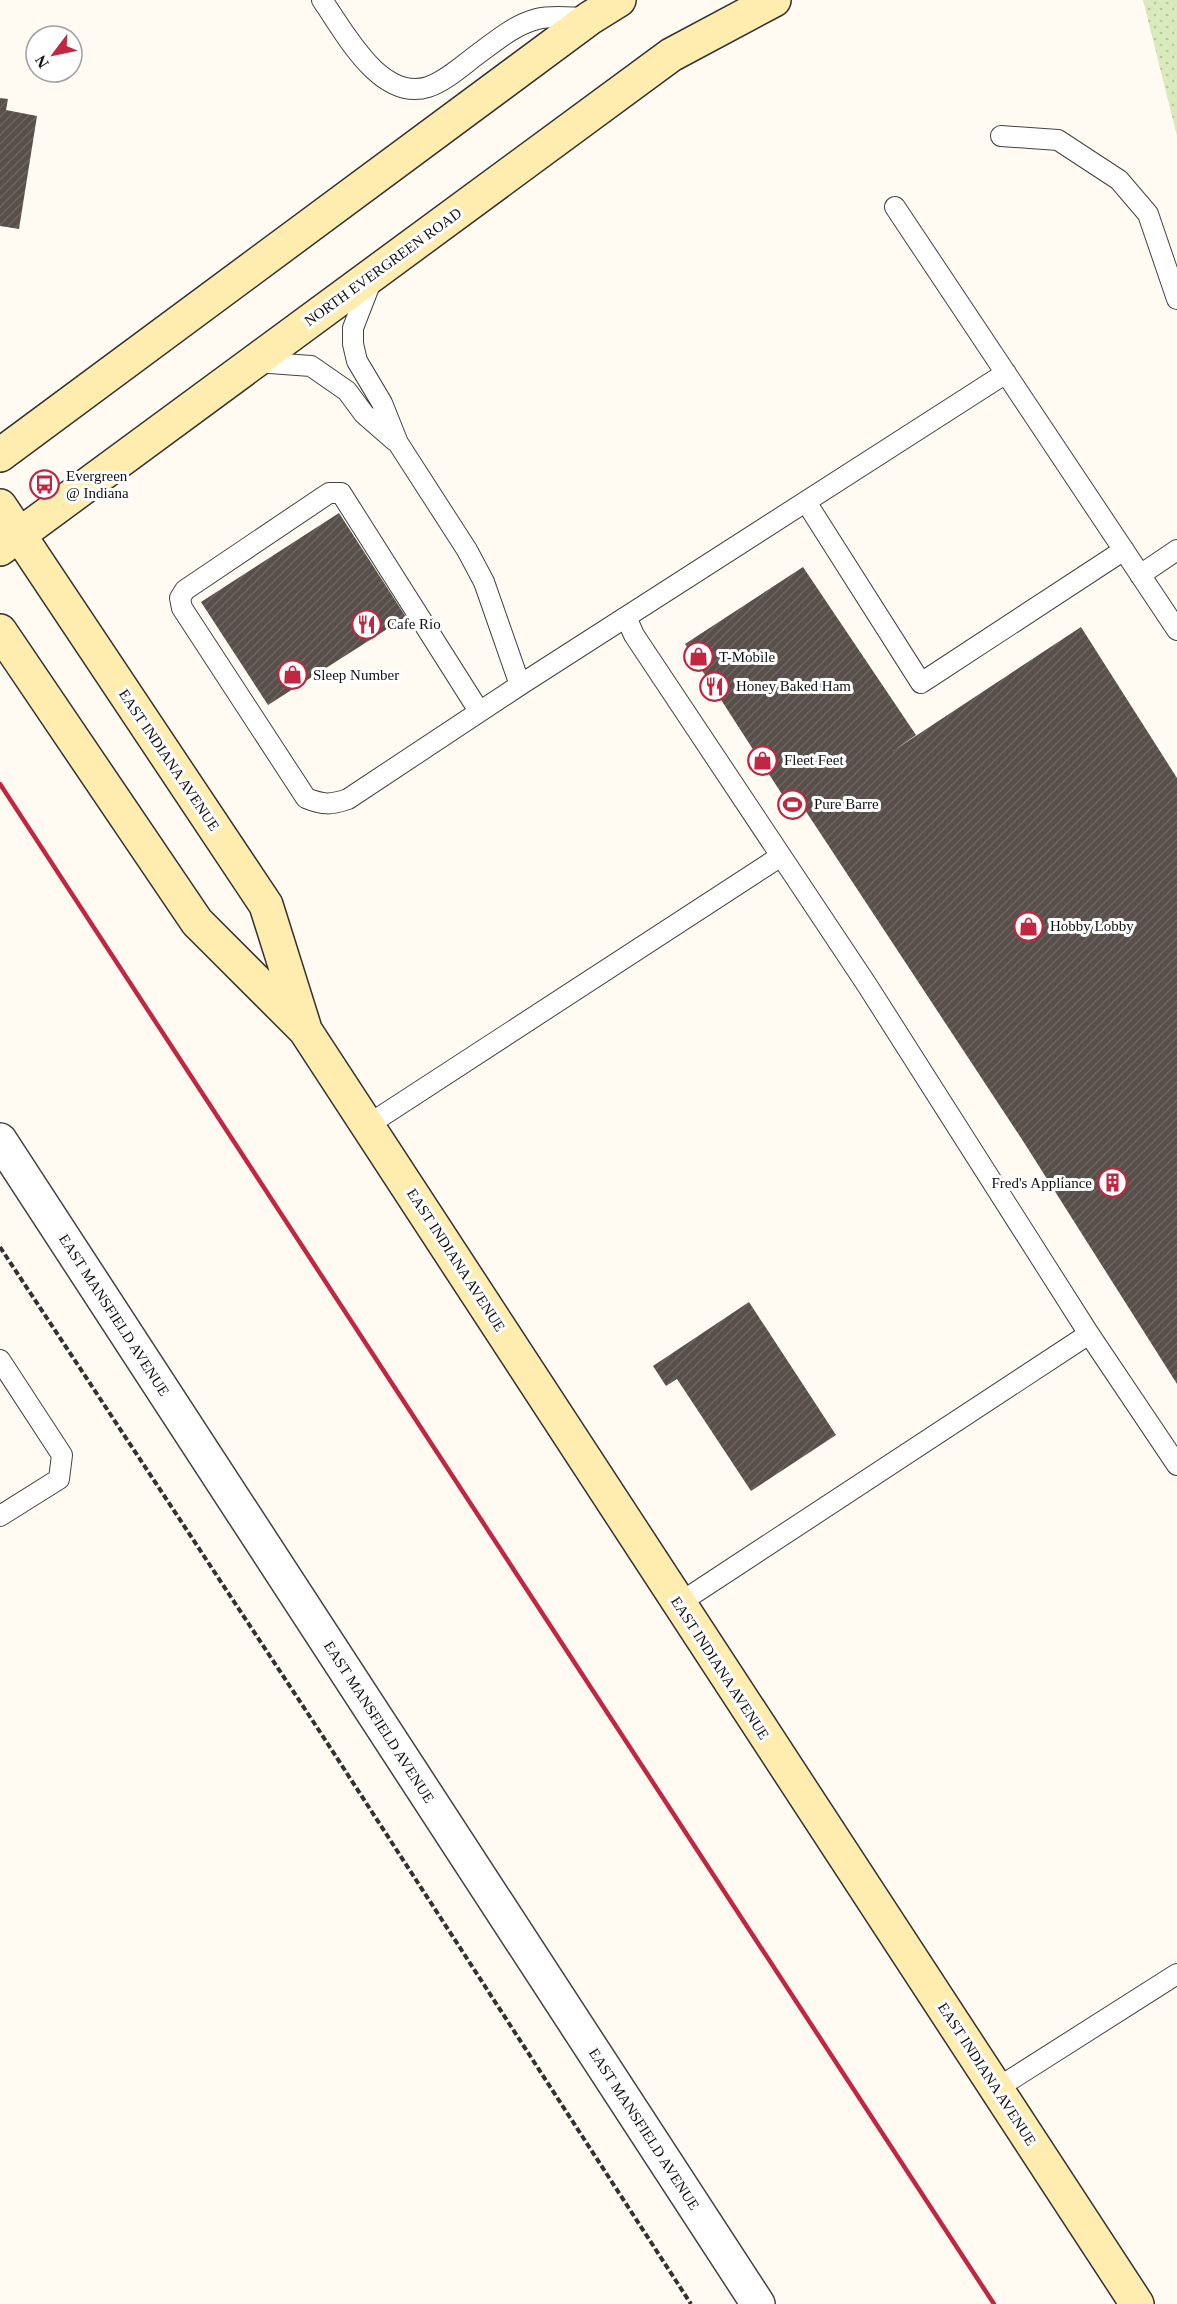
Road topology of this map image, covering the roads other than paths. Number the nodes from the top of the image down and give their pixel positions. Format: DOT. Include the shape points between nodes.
graph roads {
  1 [pos="322,0"];
  2 [pos="619,0"];
  3 [pos="774,0"];
  4 [pos="590,18"];
  5 [pos="1001,136"];
  6 [pos="895,207"];
  7 [pos="374,275"];
  8 [pos="1177,299"];
  9 [pos="253,362"];
  10 [pos="1006,373"];
  11 [pos="398,443"];
  12 [pos="0,455"];
  13 [pos="806,502"];
  14 [pos="0,506"];
  15 [pos="10,542"];
  16 [pos="1124,550"];
  17 [pos="1177,550"];
  18 [pos="1140,575"];
  19 [pos="626,617"];
  20 [pos="1177,630"];
  21 [pos="0,631"];
  22 [pos="520,685"];
  23 [pos="479,711"];
  24 [pos="781,856"];
  25 [pos="305,1030"];
  26 [pos="368,1125"];
  27 [pos="0,1140"];
  28 [pos="1089,1334"];
  29 [pos="0,1360"];
  30 [pos="1177,1464"];
  31 [pos="0,1516"];
  32 [pos="678,1604"];
  33 [pos="1177,1974"];
  34 [pos="996,2089"];
  35 [pos="758,2304"];
  36 [pos="1137,2304"];
  1 -- 4 [label="lane" via="369,67 389,81 416,88 435,83 510,30 538,19"];
  2 -- 4 [label="main road"];
  3 -- 7 [label="main road, NORTH EVERGREEN ROAD" via="671,55"];
  4 -- 12 [label="main road"];
  5 -- 8 [label="lane" via="1058,140 1119,180 1148,214"];
  6 -- 10 [label="lane"];
  7 -- 9 [label="main road, NORTH EVERGREEN ROAD"];
  7 -- 11 [label="lane" via="358,310 353,344 362,373 382,403"];
  9 -- 11 [label="lane" via="311,366 347,391 364,414"];
  9 -- 15 [label="main road, NORTH EVERGREEN ROAD"];
  10 -- 13 [label="lane"];
  10 -- 16 [label="lane"];
  11 -- 22 [label="lane" via="484,582"];
  13 -- 16 [label="lane" via="921,683"];
  13 -- 19 [label="lane"];
  14 -- 15 [label="main road, EAST INDIANA AVENUE"];
  15 -- 25 [label="main road, EAST INDIANA AVENUE" via="266,905"];
  16 -- 18 [label="lane"];
  17 -- 18 [label="lane"];
  18 -- 20 [label="lane"];
  19 -- 22 [label="lane"];
  19 -- 24 [label="lane" via="634,635"];
  21 -- 25 [label="main road, EAST INDIANA AVENUE" via="198,922"];
  22 -- 23 [label="lane"];
  23 -- 23 [label="lane" via="348,799 323,805 306,798 182,608 180,598 185,590 329,493 341,493"];
  24 -- 26 [label="lane"];
  24 -- 28 [label="lane"];
  25 -- 26 [label="main road, EAST INDIANA AVENUE"];
  26 -- 32 [label="main road, EAST INDIANA AVENUE"];
  27 -- 35 [label="street, EAST MANSFIELD AVENUE"];
  28 -- 30 [label="lane"];
  28 -- 32 [label="lane"];
  29 -- 31 [label="lane" via="62,1455 59,1479"];
  32 -- 34 [label="main road, EAST INDIANA AVENUE"];
  33 -- 34 [label="lane"];
  34 -- 36 [label="main road, EAST INDIANA AVENUE"];
}
